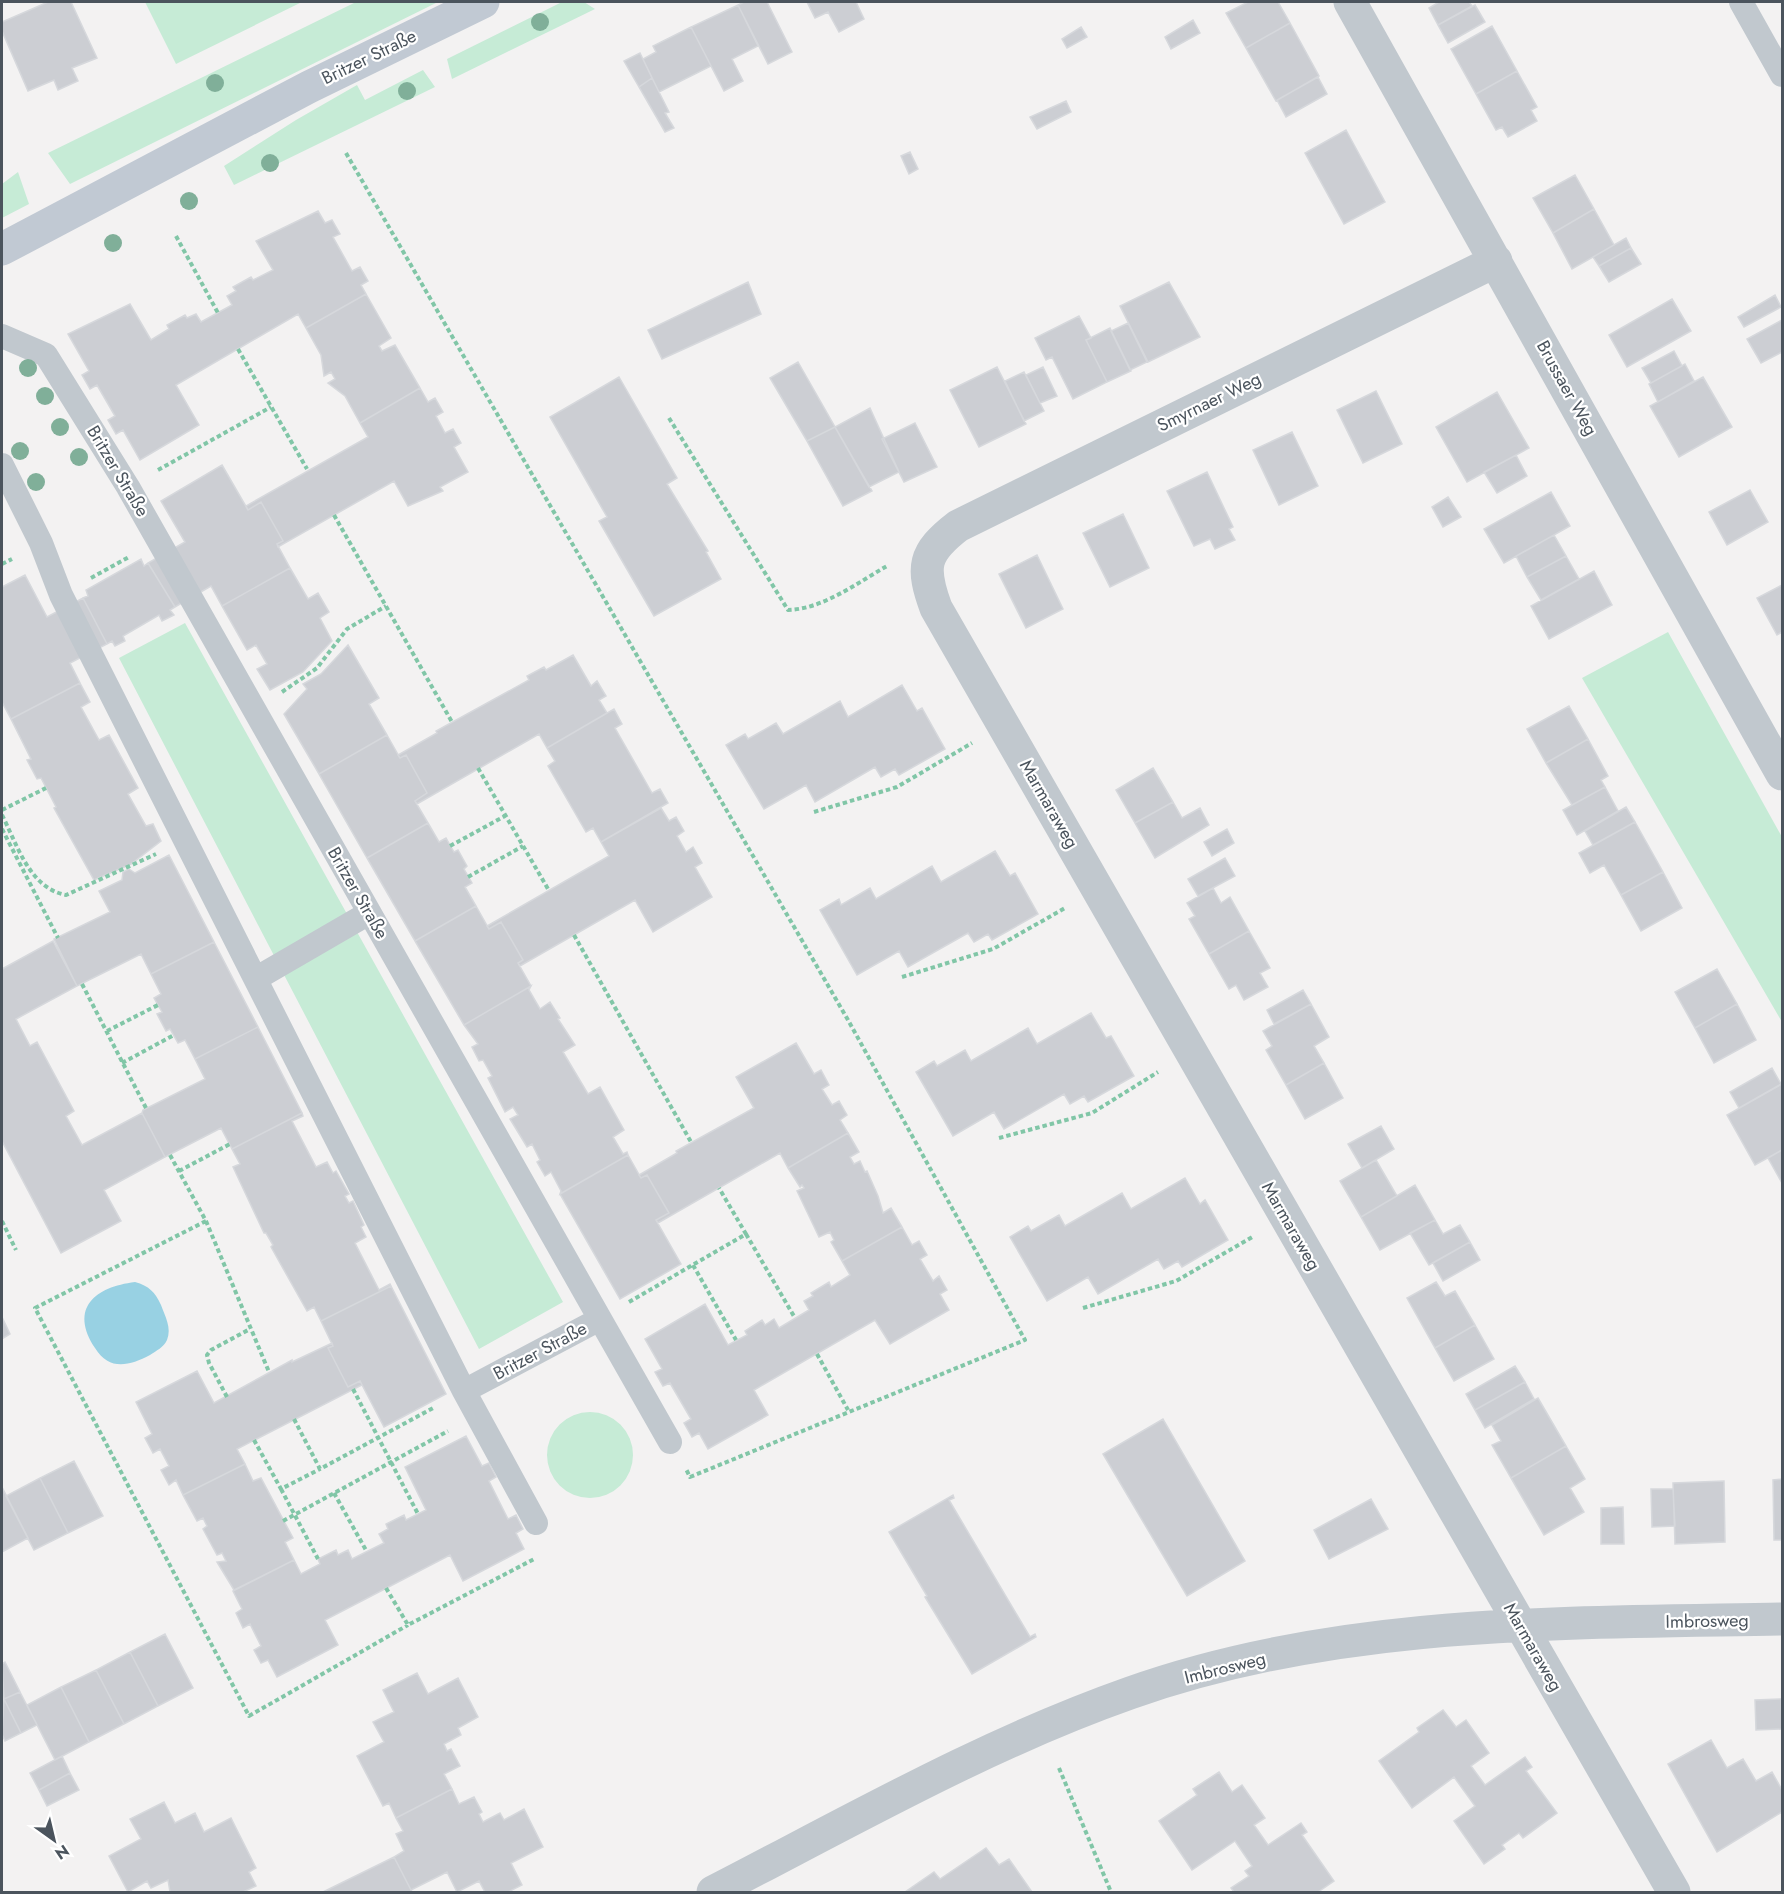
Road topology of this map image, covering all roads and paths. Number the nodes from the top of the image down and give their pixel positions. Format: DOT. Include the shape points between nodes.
graph roads {
  1 [pos="483,2"];
  2 [pos="1350,2"];
  3 [pos="1741,2"];
  4 [pos="1782,75"];
  5 [pos="346,153"];
  6 [pos="176,236"];
  7 [pos="2,249"];
  8 [pos="1496,261"];
  9 [pos="218,313"];
  10 [pos="2,336"];
  11 [pos="238,349"];
  12 [pos="271,407"];
  13 [pos="669,418"];
  14 [pos="2,465"];
  15 [pos="307,469"];
  16 [pos="128,487"];
  17 [pos="334,515"];
  18 [pos="159,540"];
  19 [pos="930,554"];
  20 [pos="887,566"];
  21 [pos="61,596"];
  22 [pos="386,606"];
  23 [pos="255,711"];
  24 [pos="452,722"];
  25 [pos="973,742"];
  26 [pos="478,768"];
  27 [pos="1782,774"];
  28 [pos="46,788"];
  29 [pos="2,812"];
  30 [pos="814,812"];
  31 [pos="505,816"];
  32 [pos="2,830"];
  33 [pos="185,838"];
  34 [pos="450,846"];
  35 [pos="523,846"];
  36 [pos="468,877"];
  37 [pos="548,889"];
  38 [pos="1067,907"];
  39 [pos="369,913"];
  40 [pos="574,935"];
  41 [pos="58,938"];
  42 [pos="902,977"];
  43 [pos="257,978"];
  44 [pos="82,984"];
  45 [pos="158,1005"];
  46 [pos="107,1031"];
  47 [pos="174,1035"];
  48 [pos="122,1063"];
  49 [pos="1160,1071"];
  50 [pos="146,1108"];
  51 [pos="999,1137"];
  52 [pos="691,1142"];
  53 [pos="230,1144"];
  54 [pos="170,1155"];
  55 [pos="179,1171"];
  56 [pos="719,1188"];
  57 [pos="2,1221"];
  58 [pos="206,1221"];
  59 [pos="746,1234"];
  60 [pos="1255,1235"];
  61 [pos="16,1250"];
  62 [pos="693,1265"];
  63 [pos="1083,1308"];
  64 [pos="795,1318"];
  65 [pos="600,1319"];
  66 [pos="250,1329"];
  67 [pos="736,1340"];
  68 [pos="817,1354"];
  69 [pos="269,1372"];
  70 [pos="353,1389"];
  71 [pos="464,1391"];
  72 [pos="226,1396"];
  73 [pos="848,1410"];
  74 [pos="477,1415"];
  75 [pos="294,1419"];
  76 [pos="377,1438"];
  77 [pos="254,1440"];
  78 [pos="670,1442"];
  79 [pos="391,1462"];
  80 [pos="320,1469"];
  81 [pos="281,1489"];
  82 [pos="334,1493"];
  83 [pos="418,1514"];
  84 [pos="294,1515"];
  85 [pos="283,1521"];
  86 [pos="536,1523"];
  87 [pos="367,1552"];
  88 [pos="318,1559"];
  89 [pos="386,1588"];
  90 [pos="1782,1619"];
  91 [pos="1520,1624"];
  92 [pos="408,1625"];
  93 [pos="1059,1768"];
  94 [pos="713,1893"];
  95 [pos="1111,1893"];
  96 [pos="1674,1893"];
  1 -- 7 [label="main road, Britzer Straße" via="309,87"];
  2 -- 8 [label="street, Brussaer Weg"];
  3 -- 4 [label="lane"];
  5 -- 73 [label="path" via="848,1020 1025,1340"];
  6 -- 9 [label="path"];
  8 -- 19 [label="street, Smyrnaer Weg" via="958,526 939,540"];
  8 -- 27 [label="street, Brussaer Weg"];
  10 -- 16 [label="lane, Britzer Straße" via="46,355"];
  11 -- 12 [label="path"];
  12 -- 15 [label="path"];
  12 -- 16 [label="path"];
  13 -- 20 [label="path" via="788,610 801,610 844,591"];
  14 -- 21 [label="lane" via="41,543"];
  16 -- 18 [label="lane, Britzer Straße"];
  17 -- 22 [label="path"];
  18 -- 21 [label="path"];
  18 -- 23 [label="lane, Britzer Straße"];
  19 -- 91 [label="street, Marmaraweg" via="926,582 936,608"];
  21 -- 33 [label="lane"];
  22 -- 23 [label="path" via="347,629 317,668"];
  22 -- 24 [label="path"];
  23 -- 39 [label="lane, Britzer Straße"];
  25 -- 30 [label="path" via="897,787"];
  26 -- 31 [label="path"];
  28 -- 29 [label="path"];
  29 -- 33 [label="path" via="30,870 52,892 66,895"];
  31 -- 34 [label="path"];
  31 -- 35 [label="path"];
  32 -- 41 [label="path"];
  33 -- 43 [label="lane"];
  35 -- 36 [label="path"];
  35 -- 37 [label="path"];
  38 -- 42 [label="path" via="993,949"];
  39 -- 43 [label="lane"];
  39 -- 65 [label="lane, Britzer Straße"];
  40 -- 52 [label="path"];
  43 -- 71 [label="lane"];
  44 -- 46 [label="path"];
  45 -- 46 [label="path"];
  46 -- 48 [label="path"];
  47 -- 48 [label="path"];
  48 -- 50 [label="path"];
  49 -- 51 [label="path" via="1092,1113"];
  53 -- 55 [label="path"];
  54 -- 55 [label="path"];
  55 -- 58 [label="path"];
  56 -- 59 [label="path"];
  57 -- 61 [label="path"];
  58 -- 66 [label="path"];
  58 -- 92 [label="path" via="35,1308 249,1716"];
  59 -- 62 [label="path"];
  59 -- 64 [label="path"];
  60 -- 63 [label="path" via="1176,1281"];
  62 -- 65 [label="path"];
  62 -- 67 [label="path"];
  65 -- 71 [label="lane, Britzer Straße"];
  65 -- 78 [label="lane"];
  66 -- 69 [label="path"];
  66 -- 72 [label="path" via="207,1355"];
  68 -- 73 [label="path"];
  70 -- 76 [label="path"];
  71 -- 74 [label="lane"];
  71 -- 76 [label="path"];
  73 -- 78 [label="path" via="690,1477"];
  74 -- 79 [label="path"];
  74 -- 86 [label="lane"];
  75 -- 80 [label="path"];
  76 -- 79 [label="path"];
  76 -- 80 [label="path"];
  77 -- 81 [label="path"];
  79 -- 82 [label="path"];
  79 -- 83 [label="path"];
  80 -- 81 [label="path"];
  81 -- 84 [label="path"];
  82 -- 84 [label="path"];
  82 -- 87 [label="path"];
  84 -- 85 [label="path"];
  84 -- 88 [label="path"];
  86 -- 92 [label="path" via="552,1550"];
  89 -- 92 [label="path"];
  90 -- 91 [label="street, Imbrosweg"];
  91 -- 94 [label="street, Imbrosweg" via="1381,1637 1245,1660 1131,1693 955,1768"];
  91 -- 96 [label="street, Marmaraweg"];
  93 -- 95 [label="path"];
}
